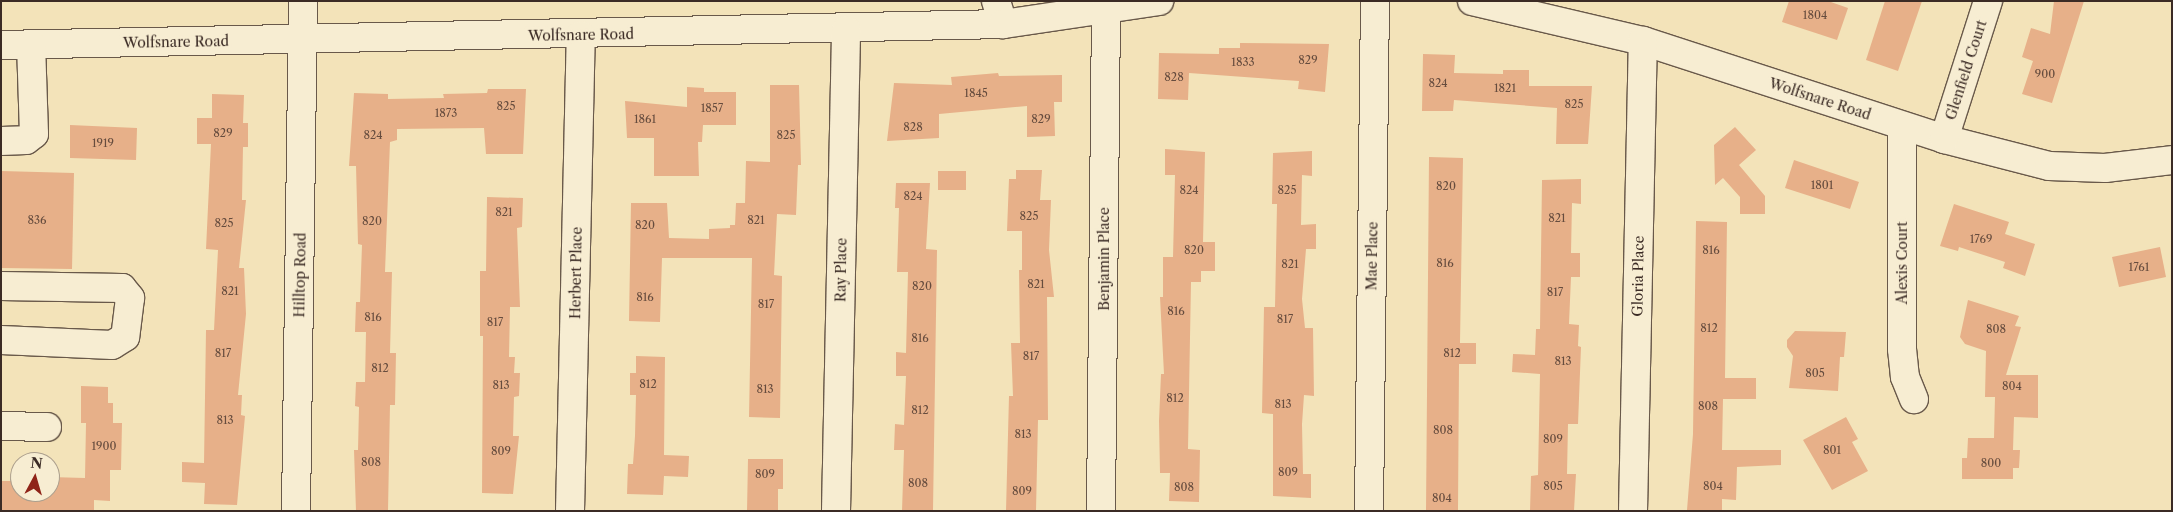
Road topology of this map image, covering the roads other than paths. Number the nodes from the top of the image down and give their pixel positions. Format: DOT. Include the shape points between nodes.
graph roads {
  1 [pos="303,1"];
  2 [pos="1159,1"];
  3 [pos="1375,1"];
  4 [pos="1472,1"];
  5 [pos="1988,1"];
  6 [pos="1106,7"];
  7 [pos="999,13"];
  8 [pos="846,30"];
  9 [pos="581,35"];
  10 [pos="304,39"];
  11 [pos="1642,41"];
  12 [pos="31,44"];
  13 [pos="1,45"];
  14 [pos="1902,126"];
  15 [pos="1944,139"];
  16 [pos="1,141"];
  17 [pos="2172,160"];
  18 [pos="1,286"];
  19 [pos="1,340"];
  20 [pos="1914,399"];
  21 [pos="1,426"];
  22 [pos="47,427"];
  23 [pos="296,511"];
  24 [pos="570,511"];
  25 [pos="836,511"];
  26 [pos="1102,511"];
  27 [pos="1369,511"];
  28 [pos="1633,511"];
  1 -- 10 [label="street, Hilltop Road"];
  2 -- 6 [label="street, Wolfsnare Road"];
  3 -- 27 [label="street, Mae Place"];
  4 -- 11 [label="street, Wolfsnare Road"];
  5 -- 15 [label="street, Glenfield Court"];
  6 -- 7 [label="street, Wolfsnare Road"];
  6 -- 26 [label="street, Benjamin Place"];
  7 -- 8 [label="street, Wolfsnare Road"];
  8 -- 9 [label="street, Wolfsnare Road"];
  8 -- 25 [label="street, Ray Place"];
  9 -- 10 [label="street, Wolfsnare Road"];
  9 -- 24 [label="street, Herbert Place"];
  10 -- 12 [label="street, Wolfsnare Road"];
  10 -- 23 [label="street, Hilltop Road"];
  11 -- 14 [label="street, Wolfsnare Road"];
  11 -- 28 [label="street, Gloria Place"];
  12 -- 13 [label="street, Wolfsnare Road"];
  12 -- 16 [label="street" via="34,134 26,140"];
  14 -- 15 [label="street, Wolfsnare Road"];
  14 -- 20 [label="street, Alexis Court" via="1902,349 1905,377"];
  15 -- 17 [label="street, Wolfsnare Road" via="2049,166 2105,168"];
  18 -- 19 [label="street" via="122,288 130,298 125,338 112,345"];
  21 -- 22 [label="street"];
}
